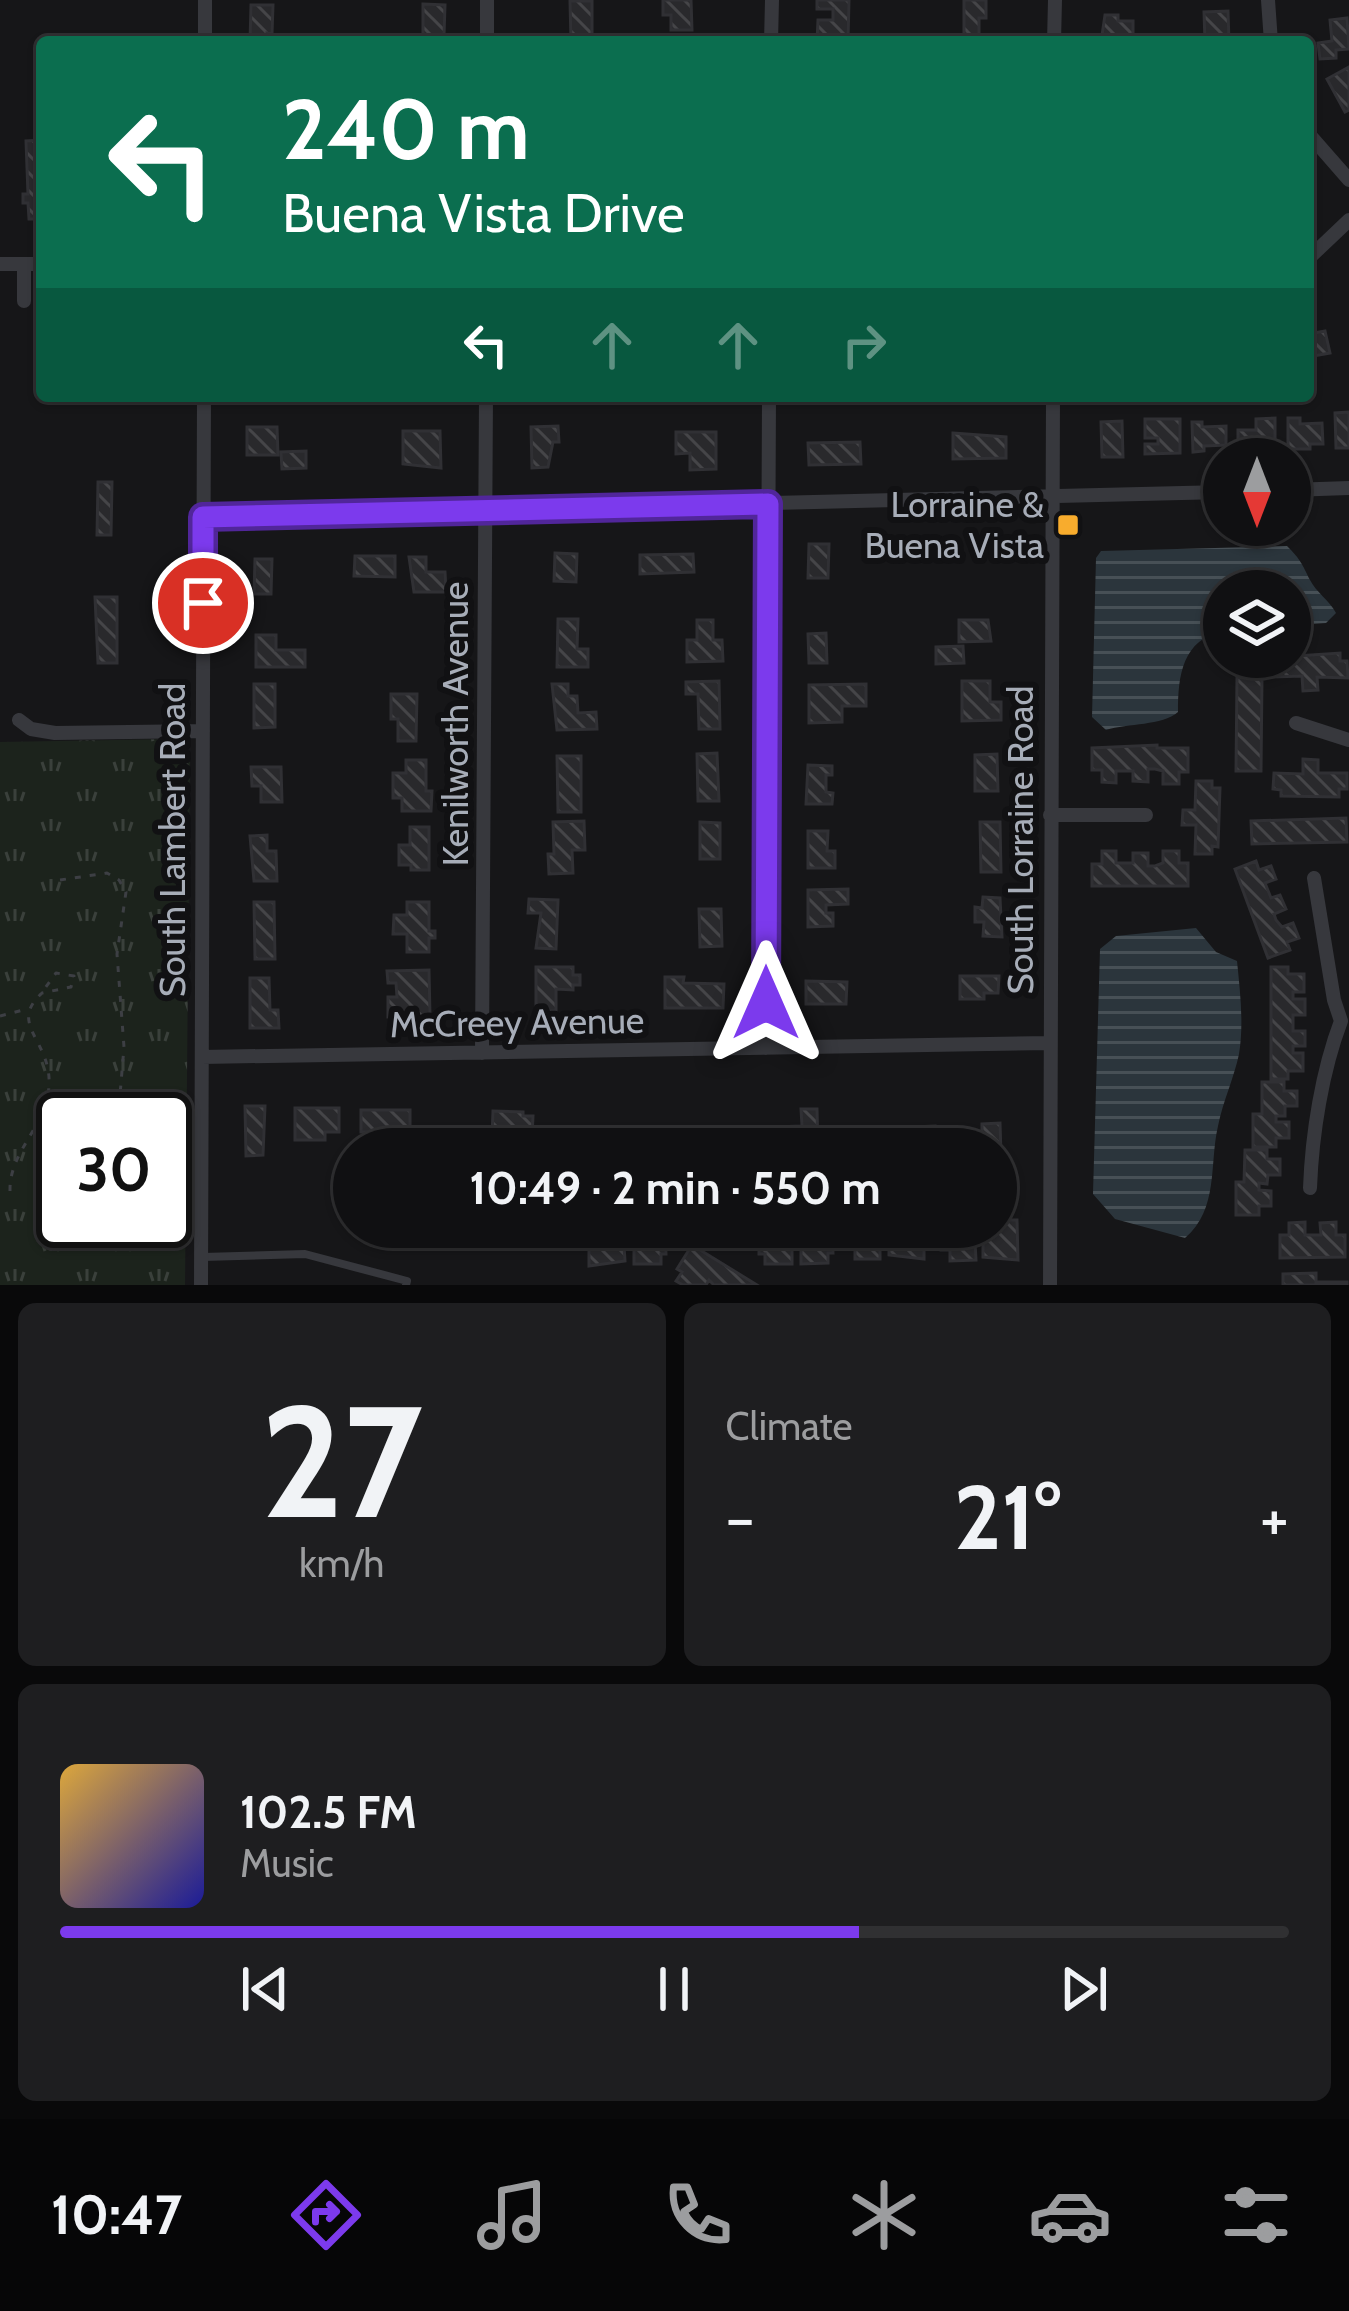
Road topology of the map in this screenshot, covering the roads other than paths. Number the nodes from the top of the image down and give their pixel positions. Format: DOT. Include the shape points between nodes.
graph roads {
  1 [pos="205,0"];
  2 [pos="487,0"];
  3 [pos="772,0"];
  4 [pos="1055,0"];
  5 [pos="1268,0"];
  6 [pos="205,36"];
  7 [pos="487,36"];
  8 [pos="771,36"];
  9 [pos="1054,36"];
  10 [pos="1271,36"];
  11 [pos="1314,140"];
  12 [pos="1349,180"];
  13 [pos="1349,220"];
  14 [pos="1314,253"];
  15 [pos="0,264"];
  16 [pos="24,264"];
  17 [pos="36,264"];
  18 [pos="24,302"];
  19 [pos="204,402"];
  20 [pos="486,402"];
  21 [pos="769,402"];
  22 [pos="1053,402"];
  23 [pos="1349,488"];
  24 [pos="1311,489"];
  25 [pos="1203,493"];
  26 [pos="1052,498"];
  27 [pos="768,504"];
  28 [pos="486,508"];
  29 [pos="203,517"];
  30 [pos="20,720"];
  31 [pos="1296,723"];
  32 [pos="203,731"];
  33 [pos="1349,740"];
  34 [pos="1146,814"];
  35 [pos="1050,815"];
  36 [pos="1314,878"];
  37 [pos="1345,1021"];
  38 [pos="1049,1043"];
  39 [pos="766,1048"];
  40 [pos="482,1052"];
  41 [pos="202,1057"];
  42 [pos="1310,1188"];
  43 [pos="201,1258"];
  44 [pos="201,1285"];
  45 [pos="406,1285"];
  46 [pos="1050,1285"];
  1 -- 6 [label="street"];
  2 -- 7 [label="street"];
  3 -- 8 [label="street"];
  4 -- 9 [label="street"];
  5 -- 10 [label="street"];
  11 -- 12 [label="street"];
  13 -- 14 [label="street"];
  15 -- 16 [label="street"];
  16 -- 17 [label="street"];
  16 -- 18 [label="street"];
  19 -- 29 [label="street, South Lambert Road"];
  20 -- 28 [label="street, Kenilworth Avenue"];
  21 -- 27 [label="street"];
  22 -- 26 [label="street, South Lorraine Road"];
  23 -- 24 [label="street"];
  25 -- 26 [label="street"];
  26 -- 27 [label="street"];
  26 -- 35 [label="street, South Lorraine Road"];
  27 -- 28 [label="street"];
  27 -- 39 [label="street"];
  28 -- 29 [label="street"];
  28 -- 40 [label="street, Kenilworth Avenue"];
  29 -- 32 [label="street, South Lambert Road"];
  30 -- 32 [label="street" via="55,733"];
  31 -- 33 [label="street"];
  32 -- 41 [label="street, South Lambert Road"];
  34 -- 35 [label="street"];
  35 -- 38 [label="street, South Lorraine Road"];
  36 -- 37 [label="street" via="1334,1000"];
  37 -- 42 [label="street" via="1334,1042"];
  38 -- 39 [label="street, McCreey Avenue"];
  38 -- 46 [label="street, South Lorraine Road"];
  39 -- 40 [label="street, McCreey Avenue"];
  40 -- 41 [label="street, McCreey Avenue"];
  41 -- 43 [label="street, South Lambert Road"];
  43 -- 44 [label="street, South Lambert Road"];
  43 -- 45 [label="lane" via="305,1254"];
}
